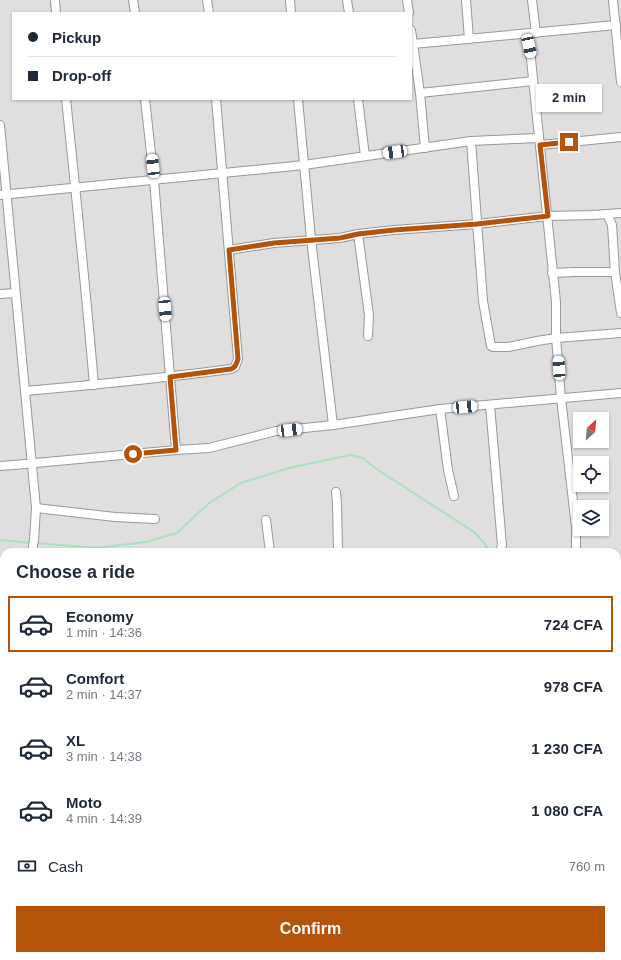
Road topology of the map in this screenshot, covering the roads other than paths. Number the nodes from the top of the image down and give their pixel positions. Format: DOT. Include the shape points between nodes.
graph roads {
  1 [pos="55,0"];
  2 [pos="133,0"];
  3 [pos="208,0"];
  4 [pos="290,0"];
  5 [pos="347,0"];
  6 [pos="407,0"];
  7 [pos="466,0"];
  8 [pos="532,0"];
  9 [pos="613,0"];
  10 [pos="56,12"];
  11 [pos="135,12"];
  12 [pos="209,12"];
  13 [pos="291,12"];
  14 [pos="349,12"];
  15 [pos="409,12"];
  16 [pos="616,25"];
  17 [pos="536,33"];
  18 [pos="526,34"];
  19 [pos="412,37"];
  20 [pos="469,39"];
  21 [pos="413,44"];
  22 [pos="533,81"];
  23 [pos="621,82"];
  24 [pos="420,94"];
  25 [pos="66,100"];
  26 [pos="145,100"];
  27 [pos="216,100"];
  28 [pos="298,100"];
  29 [pos="358,100"];
  30 [pos="0,125"];
  31 [pos="621,138"];
  32 [pos="472,141"];
  33 [pos="540,141"];
  34 [pos="425,148"];
  35 [pos="365,156"];
  36 [pos="304,165"];
  37 [pos="222,173"];
  38 [pos="154,180"];
  39 [pos="76,188"];
  40 [pos="3,195"];
  41 [pos="621,213"];
  42 [pos="607,214"];
  43 [pos="548,216"];
  44 [pos="477,224"];
  45 [pos="358,234"];
  46 [pos="311,239"];
  47 [pos="229,250"];
  48 [pos="615,272"];
  49 [pos="552,273"];
  50 [pos="15,293"];
  51 [pos="0,294"];
  52 [pos="621,312"];
  53 [pos="621,333"];
  54 [pos="368,336"];
  55 [pos="556,338"];
  56 [pos="170,377"];
  57 [pos="94,385"];
  58 [pos="25,391"];
  59 [pos="621,393"];
  60 [pos="561,398"];
  61 [pos="490,405"];
  62 [pos="440,410"];
  63 [pos="332,424"];
  64 [pos="176,450"];
  65 [pos="32,463"];
  66 [pos="0,466"];
  67 [pos="336,492"];
  68 [pos="454,496"];
  69 [pos="36,508"];
  70 [pos="155,518"];
  71 [pos="266,520"];
  72 [pos="33,548"];
  73 [pos="270,548"];
  74 [pos="338,548"];
  75 [pos="501,548"];
  76 [pos="576,548"];
  1 -- 10 [label="street"];
  2 -- 11 [label="street"];
  3 -- 12 [label="street"];
  4 -- 13 [label="street"];
  5 -- 14 [label="street"];
  6 -- 15 [label="street"];
  7 -- 20 [label="street"];
  8 -- 17 [label="street"];
  9 -- 16 [label="street"];
  16 -- 17 [label="street"];
  16 -- 23 [label="street"];
  17 -- 18 [label="street"];
  18 -- 20 [label="street"];
  18 -- 22 [label="street"];
  19 -- 21 [label="street"];
  20 -- 21 [label="street"];
  21 -- 24 [label="street"];
  22 -- 24 [label="street"];
  22 -- 33 [label="street"];
  24 -- 34 [label="street"];
  25 -- 39 [label="street"];
  26 -- 38 [label="street"];
  27 -- 37 [label="street"];
  28 -- 36 [label="street"];
  29 -- 35 [label="street"];
  30 -- 40 [label="street"];
  31 -- 33 [label="street"];
  32 -- 33 [label="street"];
  32 -- 34 [label="street"];
  32 -- 44 [label="street"];
  33 -- 43 [label="street"];
  34 -- 35 [label="street"];
  35 -- 36 [label="street"];
  36 -- 37 [label="street"];
  36 -- 46 [label="street"];
  37 -- 38 [label="street"];
  37 -- 47 [label="street"];
  38 -- 39 [label="street"];
  38 -- 56 [label="street"];
  39 -- 40 [label="street"];
  39 -- 57 [label="street"];
  40 -- 50 [label="street"];
  41 -- 42 [label="street"];
  42 -- 43 [label="street"];
  42 -- 48 [label="street" via="612,225"];
  43 -- 44 [label="street"];
  43 -- 49 [label="street"];
  44 -- 45 [label="street"];
  44 -- 55 [label="street" via="483,301 491,346 508,347"];
  45 -- 46 [label="street" via="340,238"];
  45 -- 54 [label="street" via="369,315"];
  46 -- 47 [label="street"];
  46 -- 63 [label="street"];
  47 -- 56 [label="street" via="238,359 235,367"];
  48 -- 49 [label="street"];
  48 -- 52 [label="street"];
  49 -- 55 [label="street" via="556,302"];
  50 -- 51 [label="street"];
  50 -- 58 [label="street"];
  53 -- 55 [label="street"];
  55 -- 60 [label="street"];
  56 -- 57 [label="street"];
  56 -- 64 [label="street"];
  57 -- 58 [label="street"];
  58 -- 65 [label="street"];
  59 -- 60 [label="street"];
  60 -- 61 [label="street"];
  60 -- 76 [label="street" via="576,527"];
  61 -- 62 [label="street"];
  61 -- 75 [label="street"];
  62 -- 63 [label="street"];
  62 -- 68 [label="street"];
  63 -- 64 [label="street" via="276,431 209,448"];
  64 -- 65 [label="street"];
  65 -- 66 [label="street"];
  65 -- 69 [label="street"];
  67 -- 74 [label="street"];
  69 -- 70 [label="street"];
  69 -- 72 [label="street"];
  71 -- 73 [label="street"];
}
